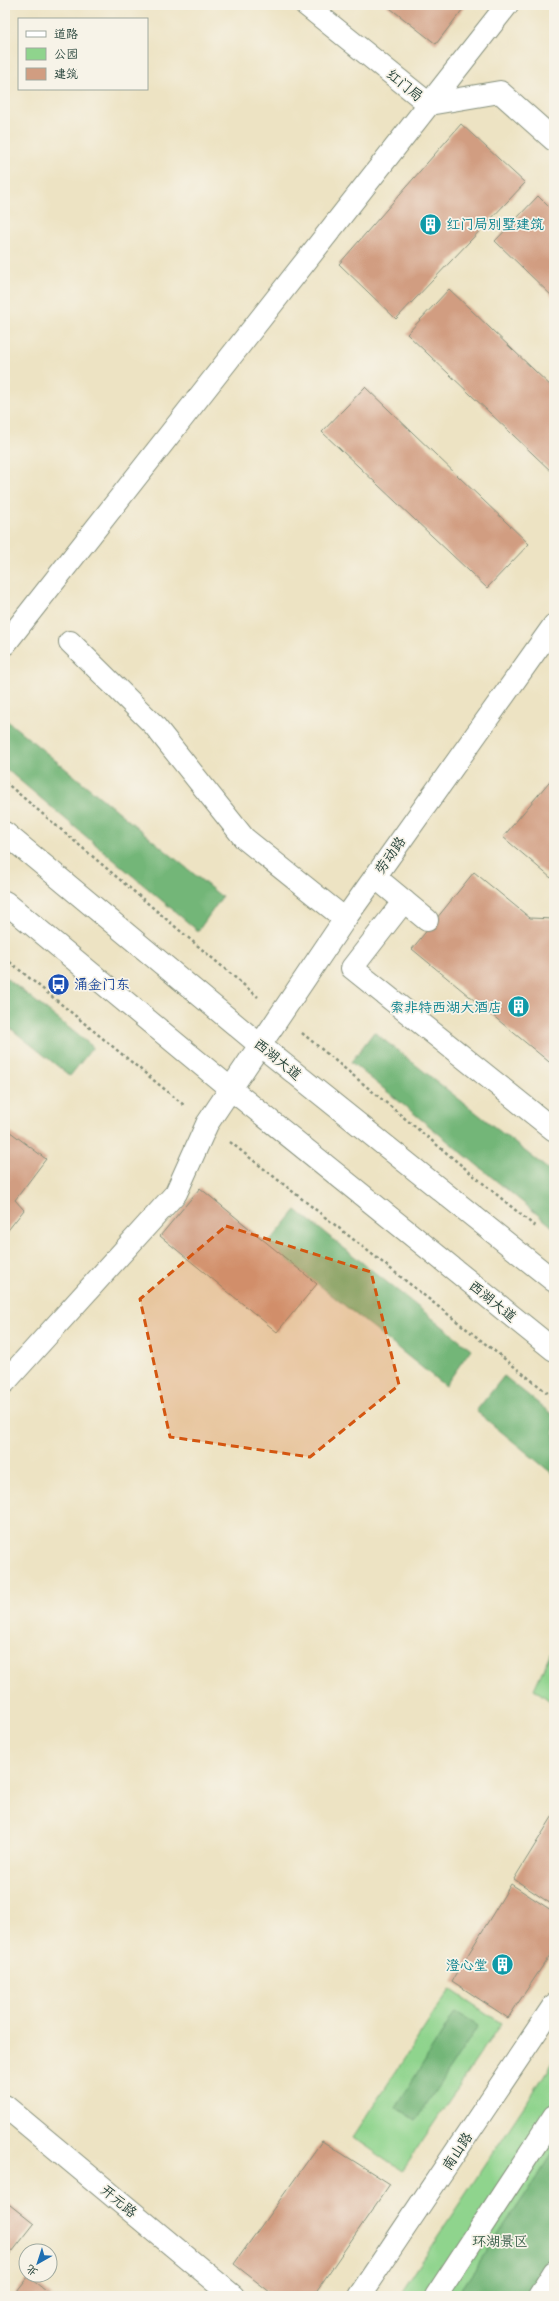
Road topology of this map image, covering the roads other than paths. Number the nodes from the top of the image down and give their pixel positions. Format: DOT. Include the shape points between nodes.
graph roads {
  1 [pos="306,5"];
  2 [pos="507,5"];
  3 [pos="429,104"];
  4 [pos="554,140"];
  5 [pos="554,625"];
  6 [pos="70,642"];
  7 [pos="5,644"];
  8 [pos="5,833"];
  9 [pos="375,877"];
  10 [pos="404,901"];
  11 [pos="5,902"];
  12 [pos="345,919"];
  13 [pos="427,920"];
  14 [pos="261,1046"];
  15 [pos="232,1090"];
  16 [pos="554,1130"];
  17 [pos="554,1281"];
  18 [pos="554,1350"];
  19 [pos="5,1382"];
  20 [pos="554,2005"];
  21 [pos="5,2106"];
  22 [pos="554,2116"];
  23 [pos="554,2272"];
  24 [pos="233,2296"];
  25 [pos="360,2296"];
  26 [pos="436,2296"];
  27 [pos="539,2296"];
  1 -- 3 [label="street, 红门局"];
  2 -- 3 [label="street"];
  3 -- 4 [label="street, 红门局" via="500,92"];
  3 -- 7 [label="street"];
  5 -- 9 [label="street, 劳动路"];
  6 -- 12 [label="street" via="154,725 244,838"];
  8 -- 14 [label="street, 西湖大道"];
  9 -- 10 [label="street"];
  9 -- 12 [label="street, 劳动路"];
  10 -- 13 [label="street"];
  10 -- 16 [label="street" via="352,968"];
  11 -- 15 [label="street, 西湖大道"];
  12 -- 14 [label="street, 劳动路"];
  14 -- 15 [label="street, 劳动路"];
  14 -- 17 [label="street, 西湖大道"];
  15 -- 18 [label="street, 西湖大道"];
  15 -- 19 [label="street, 劳动路" via="207,1124 176,1193"];
  20 -- 25 [label="street, 南山路"];
  21 -- 24 [label="street, 开元路"];
  22 -- 26 [label="street"];
  23 -- 27 [label="street"];
}
